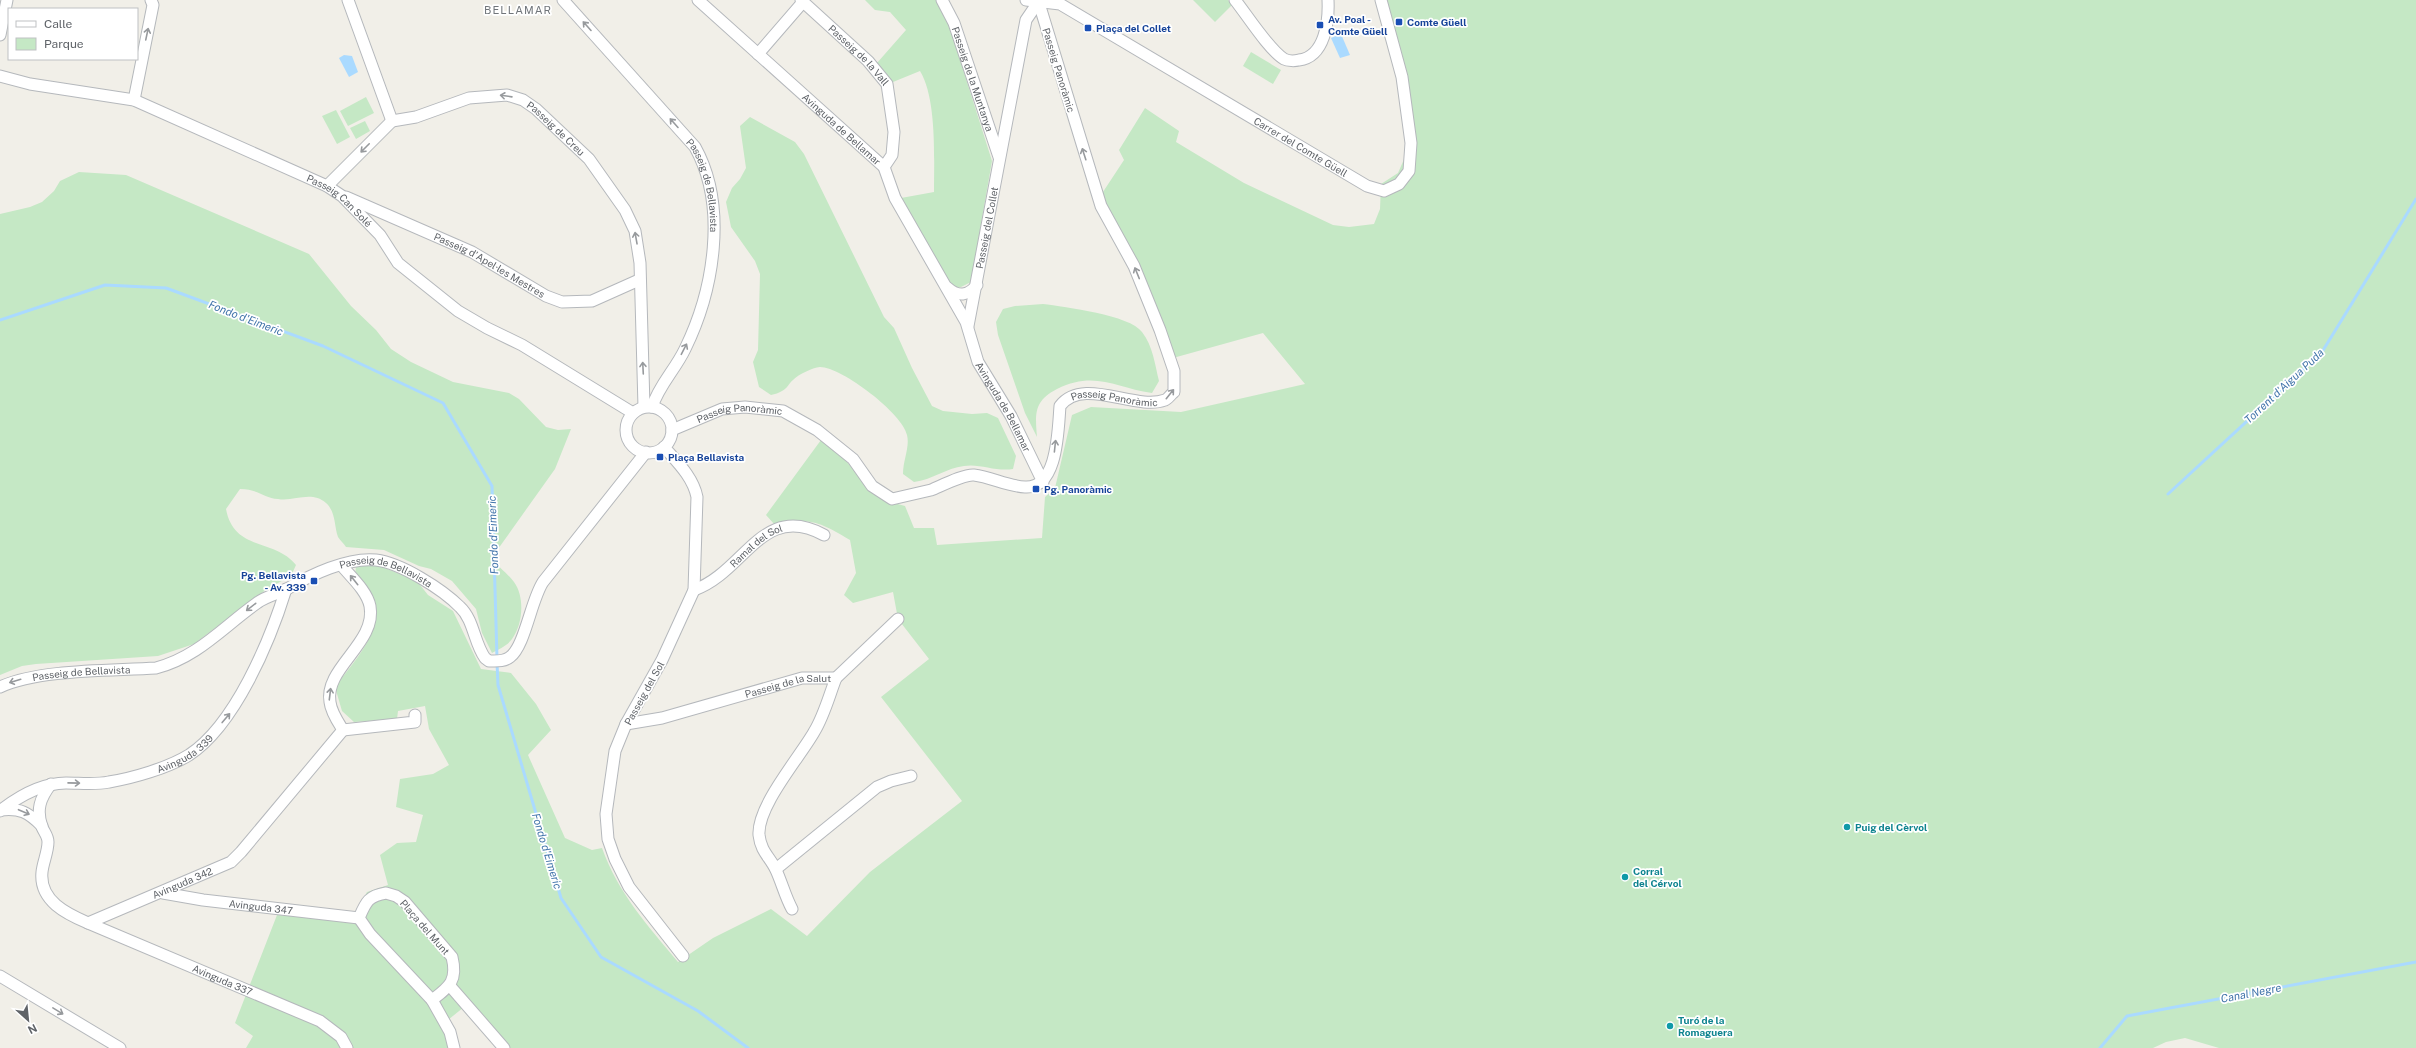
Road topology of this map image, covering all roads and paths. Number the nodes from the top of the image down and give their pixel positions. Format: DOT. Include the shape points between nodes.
graph roads {
  1 [pos="7,0"];
  2 [pos="348,0"];
  3 [pos="563,0"];
  4 [pos="698,0"];
  5 [pos="942,0"];
  6 [pos="1026,0"];
  7 [pos="1038,0"];
  8 [pos="1235,0"];
  9 [pos="1328,0"];
  10 [pos="1381,0"];
  11 [pos="802,1"];
  12 [pos="154,2"];
  13 [pos="0,35"];
  14 [pos="758,54"];
  15 [pos="0,76"];
  16 [pos="134,100"];
  17 [pos="392,121"];
  18 [pos="1005,130"];
  19 [pos="991,134"];
  20 [pos="892,143"];
  21 [pos="876,159"];
  22 [pos="999,159"];
  23 [pos="884,168"];
  24 [pos="327,186"];
  25 [pos="342,196"];
  26 [pos="639,280"];
  27 [pos="977,285"];
  28 [pos="946,286"];
  29 [pos="968,326"];
  30 [pos="648,407"];
  31 [pos="633,413"];
  32 [pos="672,430"];
  33 [pos="664,447"];
  34 [pos="646,452"];
  35 [pos="1043,482"];
  36 [pos="824,535"];
  37 [pos="342,566"];
  38 [pos="286,590"];
  39 [pos="694,590"];
  40 [pos="898,619"];
  41 [pos="836,678"];
  42 [pos="0,687"];
  43 [pos="415,715"];
  44 [pos="626,724"];
  45 [pos="343,730"];
  46 [pos="911,776"];
  47 [pos="51,784"];
  48 [pos="0,810"];
  49 [pos="42,826"];
  50 [pos="776,869"];
  51 [pos="163,893"];
  52 [pos="792,909"];
  53 [pos="358,918"];
  54 [pos="88,923"];
  55 [pos="683,956"];
  56 [pos="0,976"];
  57 [pos="450,986"];
  58 [pos="432,1000"];
  59 [pos="120,1048"];
  60 [pos="347,1048"];
  61 [pos="454,1048"];
  62 [pos="504,1048"];
  1 -- 13 [label="street"];
  2 -- 17 [label="street"];
  30 -- 3 [label="street, Passeig de Bellavista, one-way" via="685,350 705,296 714,233 708,174 695,147"];
  4 -- 14 [label="street, Avinguda de Bellamar"];
  5 -- 19 [label="street, Passeig de la Muntanya" via="954,23"];
  6 -- 7 [label="street"];
  7 -- 10 [label="street, Carrer del Comte Güell" via="1060,4 1367,186 1384,191 1399,184 1409,171 1411,143 1402,77"];
  7 -- 18 [label="street, Passeig del Collet" via="1026,20"];
  35 -- 7 [label="street, Passeig Panoràmic, one-way" via="1053,460 1060,406 1064,400 1076,395 1091,394 1149,402 1166,400 1174,392 1175,385 1169,357 1134,266 1101,206"];
  8 -- 9 [label="street" via="1275,50 1285,59 1295,60 1312,56 1322,45"];
  11 -- 14 [label="street, Passeig de la Vall"];
  11 -- 20 [label="street, Passeig de la Vall" via="868,62 887,84 893,116"];
  16 -- 12 [label="street, one-way"];
  14 -- 21 [label="street, Avinguda de Bellamar"];
  15 -- 16 [label="street, Passeig Can Solé" via="30,84"];
  16 -- 24 [label="street, Passeig Can Solé"];
  17 -- 24 [label="street, one-way"];
  26 -- 17 [label="street, Passeig de Creu, one-way" via="635,231 625,210 589,159 562,131 530,105 507,95 488,95 469,98 416,117"];
  18 -- 19 [label="street"];
  18 -- 22 [label="street, Passeig del Collet"];
  19 -- 22 [label="street, Passeig de la Muntanya"];
  20 -- 21 [label="street"];
  20 -- 23 [label="street, Passeig de la Vall" via="892,155"];
  21 -- 23 [label="street, Avinguda de Bellamar"];
  22 -- 27 [label="street, Passeig del Collet"];
  23 -- 28 [label="street, Avinguda de Bellamar" via="897,202"];
  24 -- 25 [label="street, Passeig Can Solé"];
  25 -- 26 [label="street, Passeig d'Apel·les Mestres" via="472,252 546,296 562,302 592,301"];
  25 -- 31 [label="street, Passeig Can Solé" via="380,235 398,263 458,311 522,344"];
  30 -- 26 [label="street, Passeig de Creu, one-way"];
  27 -- 28 [label="street" via="968,293 961,294 954,293"];
  27 -- 29 [label="street, Passeig del Collet"];
  28 -- 29 [label="street, Avinguda de Bellamar"];
  29 -- 35 [label="street, Avinguda de Bellamar" via="978,362 1012,416"];
  30 -- 31 [label="street"];
  30 -- 32 [label="street" via="662,411 669,419"];
  31 -- 34 [label="street" via="628,421 627,437 631,444"];
  32 -- 33 [label="street"];
  32 -- 35 [label="street, Passeig Panoràmic" via="722,409 745,407 783,412 817,430 853,459 872,486 892,499 930,490 973,475 1025,487"];
  33 -- 34 [label="street"];
  33 -- 39 [label="street, Passeig del Sol" via="692,480 697,497"];
  34 -- 37 [label="street, Passeig de Bellavista" via="535,594 523,634 510,657 498,661 485,658 461,608 441,590 405,570 376,560"];
  36 -- 39 [label="street, Ramal del Sol" via="798,525 784,525 758,540 720,577"];
  37 -- 38 [label="street, Passeig de Bellavista" via="308,576"];
  45 -- 37 [label="street, one-way" via="331,707 330,692 334,680 366,632 370,620 370,605 364,592"];
  38 -- 42 [label="street, Passeig de Bellavista, one-way" via="259,601 191,655 175,663 156,668 36,676 14,680"];
  47 -- 38 [label="street, Avinguda 339, one-way" via="108,782 172,764 190,754 233,710 276,620"];
  39 -- 44 [label="street, Passeig del Sol" via="662,660"];
  40 -- 41 [label="street"];
  41 -- 44 [label="street, Passeig de la Salut" via="802,678 662,718"];
  41 -- 50 [label="street, Passeig de la Salut" via="815,730 763,811 759,833 761,843 765,855"];
  43 -- 45 [label="street" via="415,722"];
  44 -- 55 [label="street, Passeig del Sol" via="615,751 606,814 608,839 629,887"];
  45 -- 51 [label="street, Avinguda 342" via="231,862"];
  46 -- 50 [label="street" via="877,787"];
  47 -- 48 [label="street, Avinguda 339" via="29,792"];
  47 -- 49 [label="street" via="39,803"];
  48 -- 49 [label="street, one-way" via="22,810"];
  49 -- 54 [label="street" via="48,841 42,873 47,895 62,911"];
  50 -- 52 [label="street, Passeig de la Salut" via="781,888"];
  51 -- 53 [label="street, Avinguda 347"];
  51 -- 54 [label="street, Avinguda 342"];
  53 -- 57 [label="street, Plaça del Munt" via="365,904 374,895 386,893 405,902 452,957 454,968"];
  53 -- 58 [label="street"];
  54 -- 60 [label="street, Avinguda 337" via="320,1020 341,1037"];
  56 -- 59 [label="street, one-way"];
  57 -- 58 [label="street"];
  57 -- 62 [label="street"];
  58 -- 61 [label="street" via="450,1032"];
}
